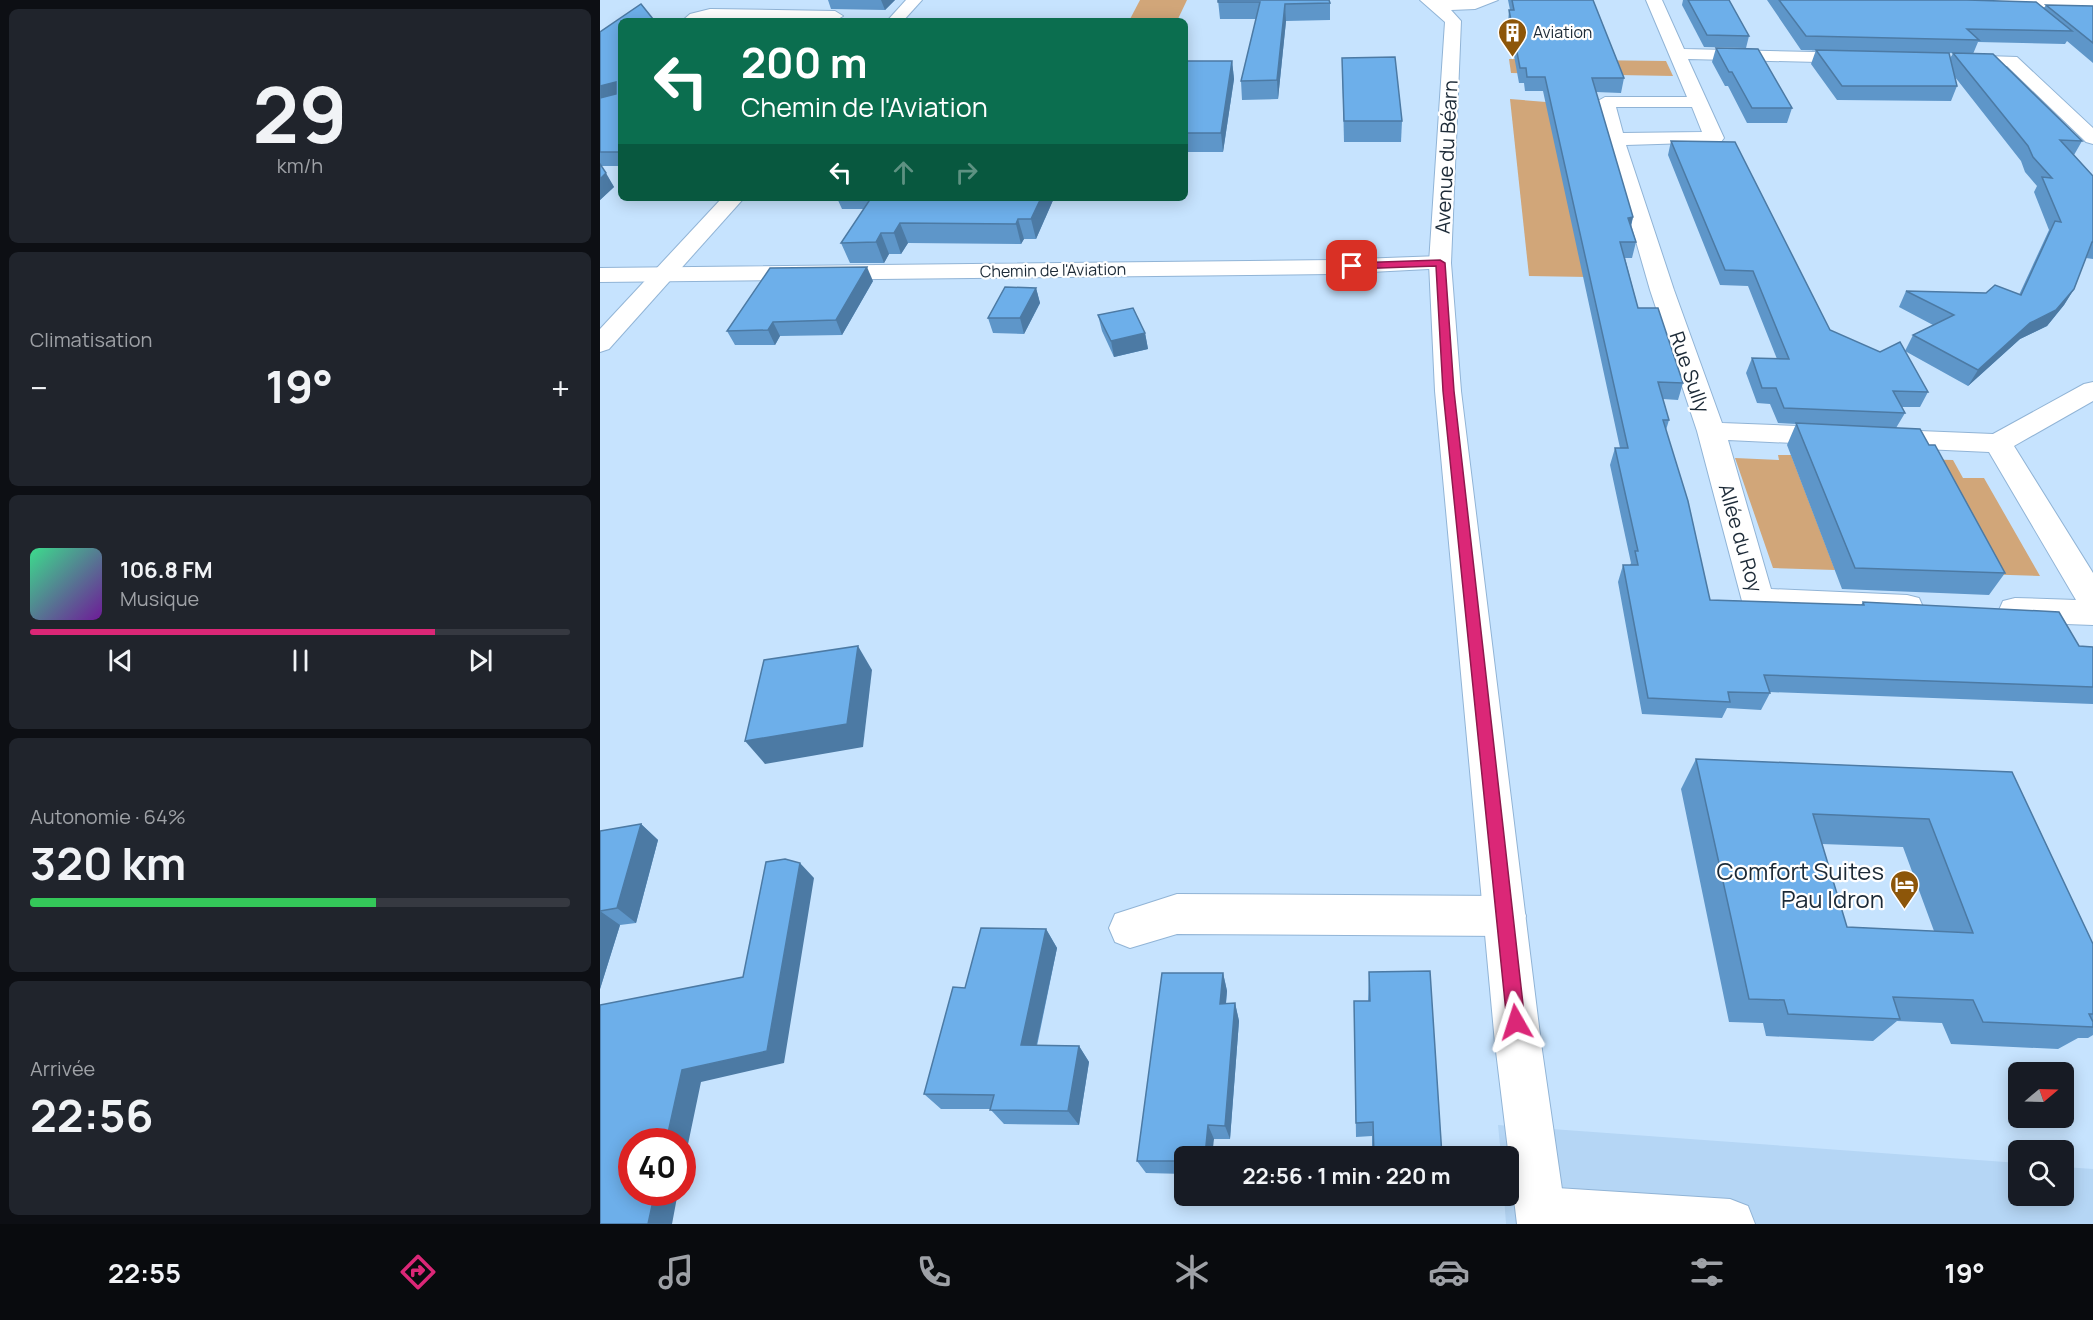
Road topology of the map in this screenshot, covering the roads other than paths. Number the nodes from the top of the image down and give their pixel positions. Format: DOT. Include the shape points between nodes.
graph roads {
  1 [pos="914,0"];
  2 [pos="1490,0"];
  3 [pos="1654,0"];
  4 [pos="1979,1"];
  5 [pos="2093,3"];
  6 [pos="1447,7"];
  7 [pos="835,16"];
  8 [pos="694,18"];
  9 [pos="744,18"];
  10 [pos="780,18"];
  11 [pos="898,18"];
  12 [pos="1677,54"];
  13 [pos="1873,58"];
  14 [pos="1942,60"];
  15 [pos="1697,102"];
  16 [pos="2093,138"];
  17 [pos="1615,139"];
  18 [pos="731,201"];
  19 [pos="1440,263"];
  20 [pos="666,273"];
  21 [pos="600,275"];
  22 [pos="600,344"];
  23 [pos="2093,390"];
  24 [pos="1711,431"];
  25 [pos="1998,443"];
  26 [pos="2093,600"];
  27 [pos="1934,608"];
  28 [pos="1991,610"];
  29 [pos="2093,613"];
  30 [pos="1505,916"];
  31 [pos="1130,928"];
  32 [pos="1542,1218"];
  33 [pos="1730,1224"];
  1 -- 11 [label="street"];
  2 -- 6 [label="street"];
  3 -- 12 [label="street"];
  4 -- 5 [label="street"];
  6 -- 19 [label="street, Avenue du Béarn"];
  7 -- 10 [label="street"];
  8 -- 9 [label="street" via="710,14"];
  12 -- 13 [label="street"];
  12 -- 15 [label="street"];
  14 -- 16 [label="street" via="2012,61"];
  15 -- 17 [label="street, Rue Sully" via="1605,102"];
  15 -- 17 [label="street" via="1714,138"];
  17 -- 24 [label="street, Rue Sully"];
  18 -- 20 [label="street"];
  19 -- 20 [label="street, Chemin de l'Aviation"];
  19 -- 30 [label="street, Avenue du Béarn" via="1448,391"];
  20 -- 21 [label="street, Chemin de l'Aviation"];
  20 -- 22 [label="street"];
  23 -- 25 [label="street"];
  24 -- 25 [label="street, Rue Sully"];
  24 -- 27 [label="street, Allée du Roy" via="1758,601"];
  25 -- 26 [label="street"];
  28 -- 29 [label="street"];
  30 -- 31 [label="street" via="1177,914"];
  30 -- 32 [label="street, Avenue du Béarn"];
  32 -- 33 [label="street"];
}
